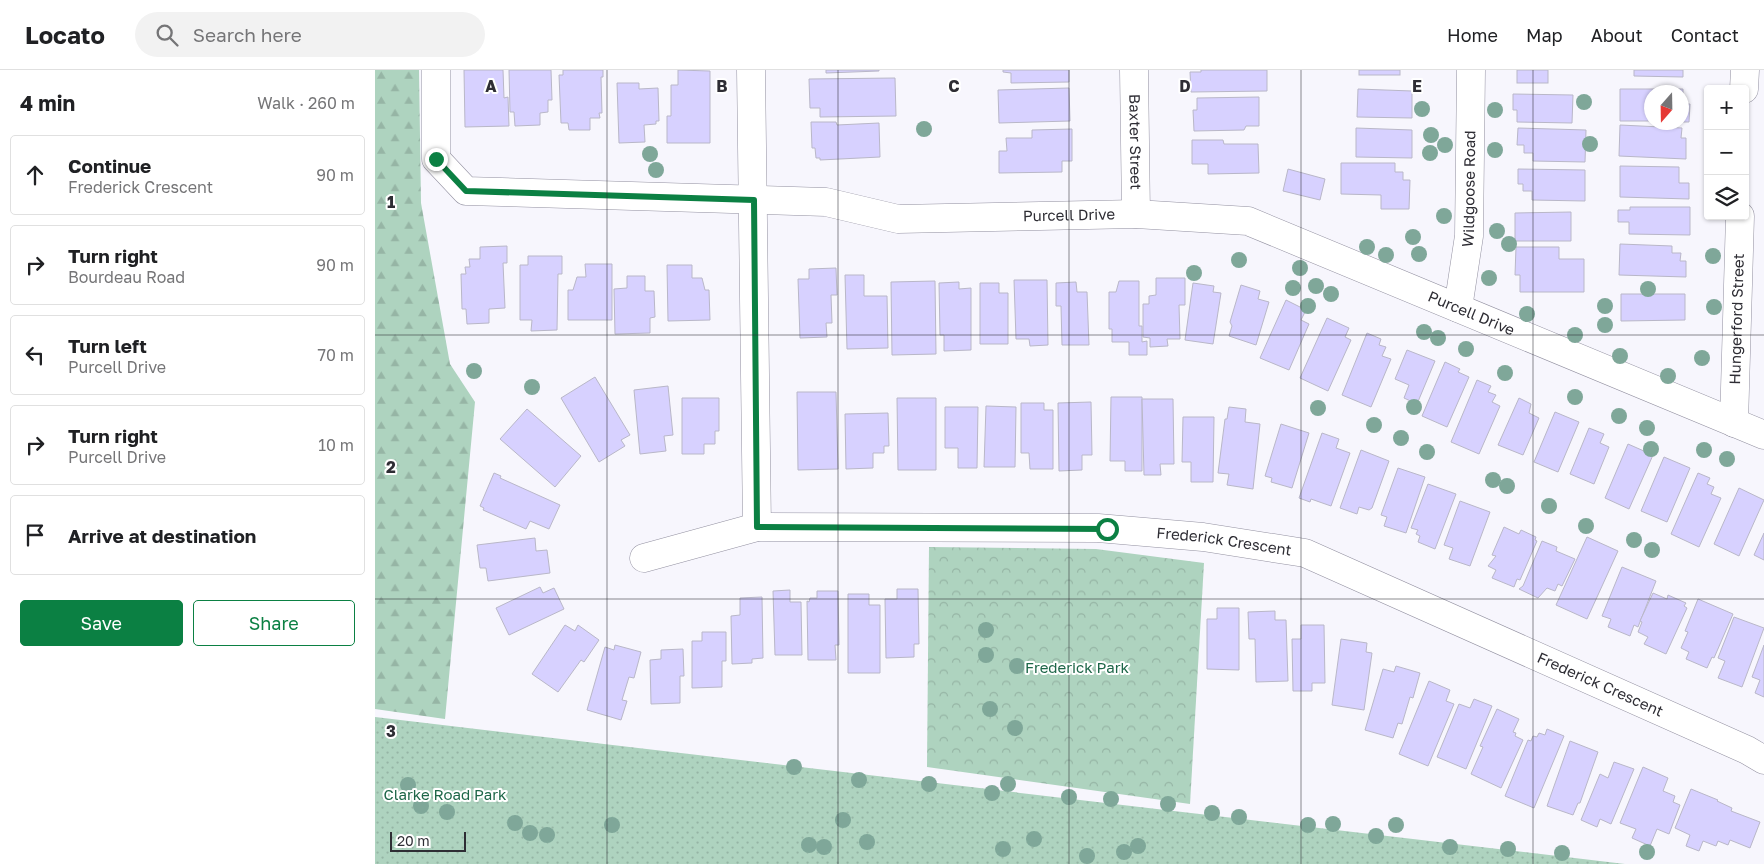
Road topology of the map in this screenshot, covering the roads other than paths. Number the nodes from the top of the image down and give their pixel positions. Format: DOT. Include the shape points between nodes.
graph roads {
  1 [pos="436,70"];
  2 [pos="751,70"];
  3 [pos="1135,70"];
  4 [pos="1471,70"];
  5 [pos="1745,70"];
  6 [pos="1744,85"];
  7 [pos="754,200"];
  8 [pos="1137,214"];
  9 [pos="1740,220"];
  10 [pos="1458,308"];
  11 [pos="1734,423"];
  12 [pos="1764,435"];
  13 [pos="757,527"];
  14 [pos="644,558"];
  15 [pos="1764,760"];
  1 -- 7 [label="street, Purcell Drive" via="436,159 466,191"];
  2 -- 7 [label="street"];
  3 -- 8 [label="street, Baxter Street"];
  4 -- 10 [label="street, Wildgoose Road" via="1469,236"];
  5 -- 6 [label="street"];
  7 -- 8 [label="street, Purcell Drive" via="826,202 898,219"];
  7 -- 13 [label="street"];
  8 -- 10 [label="street, Purcell Drive" via="1248,222"];
  9 -- 11 [label="street, Hungerford Street"];
  10 -- 11 [label="street, Purcell Drive"];
  11 -- 12 [label="street, Purcell Drive"];
  13 -- 14 [label="street, Frederick Crescent"];
  13 -- 15 [label="street, Frederick Crescent" via="1098,528 1203,537 1305,553"];
}
